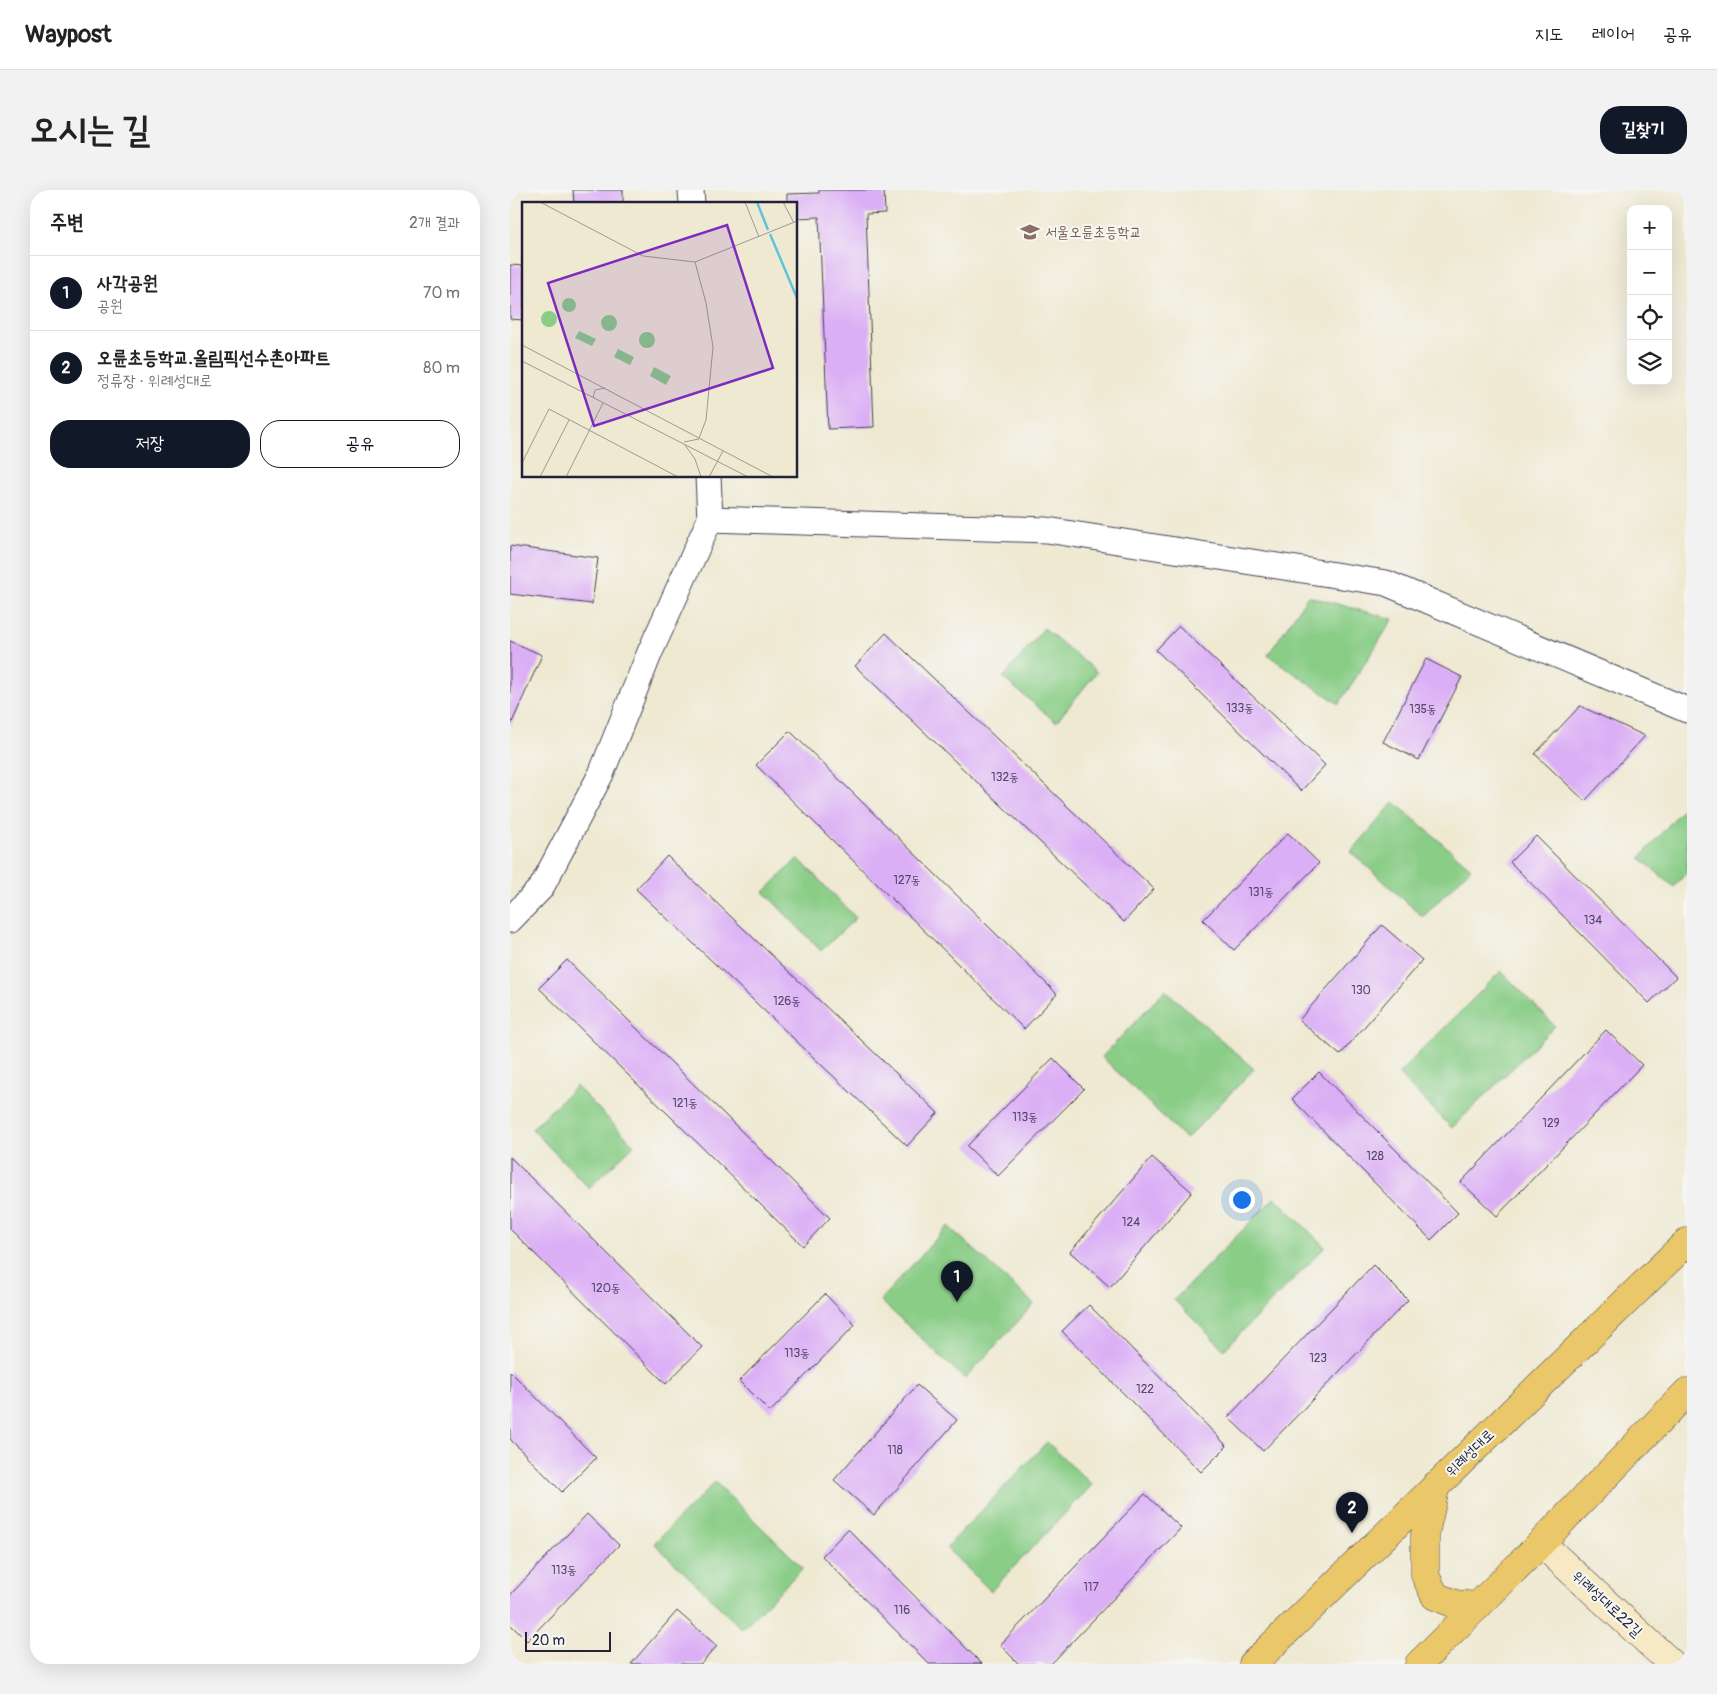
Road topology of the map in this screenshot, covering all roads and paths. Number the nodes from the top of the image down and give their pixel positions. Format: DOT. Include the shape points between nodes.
graph roads {
  1 [pos="708,478"];
  2 [pos="710,519"];
  3 [pos="1687,710"];
  4 [pos="510,920"];
  5 [pos="1687,1242"];
  6 [pos="1687,1392"];
  7 [pos="1436,1485"];
  8 [pos="1541,1543"];
  9 [pos="1478,1606"];
  10 [pos="1253,1664"];
  11 [pos="1419,1664"];
  12 [pos="1672,1664"];
  1 -- 2 [label="street"];
  2 -- 3 [label="street" via="1047,530 1386,583"];
  2 -- 4 [label="street" via="650,652 601,774 541,888"];
  5 -- 7 [label="main road, 위례성대로"];
  6 -- 8 [label="main road"];
  7 -- 9 [label="main road" via="1425,1534 1426,1575 1435,1596 1455,1604"];
  7 -- 10 [label="main road, 위례성대로"];
  8 -- 9 [label="main road"];
  8 -- 12 [label="street, 위례성대로22길"];
  9 -- 11 [label="main road"];
}
